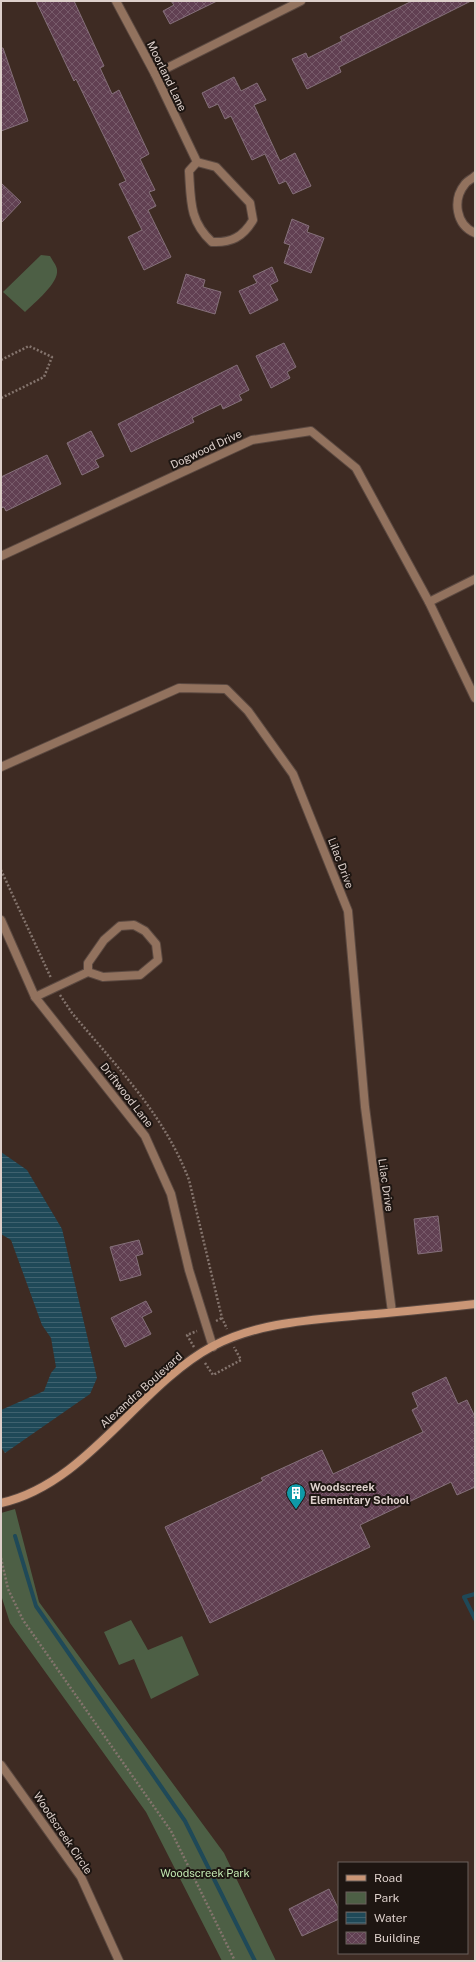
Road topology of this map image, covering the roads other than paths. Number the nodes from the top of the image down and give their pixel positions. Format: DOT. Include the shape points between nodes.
graph roads {
  1 [pos="116,1"];
  2 [pos="301,1"];
  3 [pos="155,74"];
  4 [pos="197,162"];
  5 [pos="475,176"];
  6 [pos="475,233"];
  7 [pos="1,556"];
  8 [pos="475,579"];
  9 [pos="429,602"];
  10 [pos="475,698"];
  11 [pos="1,767"];
  12 [pos="1,920"];
  13 [pos="88,972"];
  14 [pos="35,997"];
  15 [pos="475,1304"];
  16 [pos="392,1312"];
  17 [pos="213,1346"];
  18 [pos="1,1503"];
  19 [pos="1,1765"];
  20 [pos="119,1961"];
  1 -- 3 [label="street, Moorland Lane"];
  2 -- 3 [label="street"];
  3 -- 4 [label="street, Moorland Lane"];
  4 -- 4 [label="street" via="189,171 193,215 201,232 212,242 226,242 246,231 253,220 250,203 216,167"];
  5 -- 6 [label="street" via="465,183 458,195 457,208 461,221"];
  7 -- 9 [label="street, Dogwood Drive" via="252,440 311,431 356,468"];
  8 -- 9 [label="street"];
  9 -- 10 [label="street, Dogwood Drive"];
  11 -- 16 [label="street, Lilac Drive" via="179,688 226,689 248,711 293,774 348,911 365,1107"];
  12 -- 14 [label="street, Driftwood Lane"];
  13 -- 13 [label="street" via="103,977 140,975 158,960 156,944 134,925 120,926 104,940 88,963"];
  13 -- 14 [label="street"];
  14 -- 17 [label="street, Driftwood Lane" via="145,1136 171,1194 189,1270"];
  15 -- 16 [label="street, Alexandra Boulevard"];
  16 -- 17 [label="street, Alexandra Boulevard" via="299,1321 244,1332"];
  17 -- 18 [label="street, Alexandra Boulevard" via="185,1364 69,1469 43,1488"];
  19 -- 20 [label="street, Woodscreek Circle" via="81,1877"];
}
